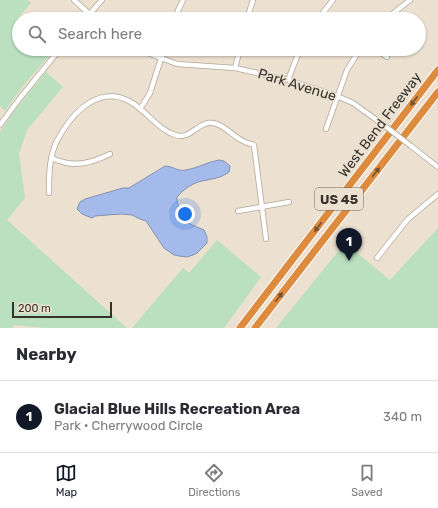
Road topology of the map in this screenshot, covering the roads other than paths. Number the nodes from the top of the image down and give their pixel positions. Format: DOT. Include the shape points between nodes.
graph roads {
  1 [pos="74,0"];
  2 [pos="102,0"];
  3 [pos="183,0"];
  4 [pos="253,0"];
  5 [pos="333,0"];
  6 [pos="410,0"];
  7 [pos="87,12"];
  8 [pos="91,12"];
  9 [pos="177,12"];
  10 [pos="249,12"];
  11 [pos="324,12"];
  12 [pos="395,12"];
  13 [pos="54,56"];
  14 [pos="154,56"];
  15 [pos="163,56"];
  16 [pos="238,56"];
  17 [pos="297,56"];
  18 [pos="356,56"];
  19 [pos="162,59"];
  20 [pos="235,68"];
  21 [pos="438,70"];
  22 [pos="288,80"];
  23 [pos="438,92"];
  24 [pos="337,96"];
  25 [pos="140,109"];
  26 [pos="0,125"];
  27 [pos="326,129"];
  28 [pos="110,154"];
  29 [pos="51,158"];
  30 [pos="438,167"];
  31 [pos="49,193"];
  32 [pos="438,194"];
  33 [pos="289,202"];
  34 [pos="262,207"];
  35 [pos="238,211"];
  36 [pos="266,239"];
  37 [pos="377,258"];
  38 [pos="240,328"];
  39 [pos="255,328"];
  1 -- 7 [label="street"];
  2 -- 8 [label="street"];
  3 -- 9 [label="street"];
  4 -- 10 [label="street"];
  5 -- 11 [label="street"];
  6 -- 12 [label="street"];
  13 -- 26 [label="street"];
  14 -- 19 [label="street, Park Avenue"];
  15 -- 19 [label="street"];
  16 -- 20 [label="street"];
  17 -- 22 [label="street"];
  18 -- 24 [label="street"];
  19 -- 20 [label="street, Park Avenue" via="177,64"];
  19 -- 25 [label="street" via="150,93"];
  20 -- 22 [label="street, Park Avenue"];
  21 -- 38 [label="highway, West Bend Freeway / US 45, one-way"];
  22 -- 24 [label="street, Park Avenue"];
  39 -- 23 [label="highway, West Bend Freeway / US 45, one-way"];
  24 -- 27 [label="street"];
  24 -- 30 [label="street, Park Avenue, bridge" via="353,103"];
  25 -- 29 [label="street" via="130,101 118,97 105,96 93,100 69,120 55,144"];
  25 -- 34 [label="street" via="165,130 177,136 188,135 209,123 219,125 243,142 254,144"];
  28 -- 29 [label="street" via="80,163 67,163"];
  29 -- 31 [label="street"];
  32 -- 37 [label="street" via="408,219"];
  33 -- 34 [label="street"];
  34 -- 35 [label="street"];
  34 -- 36 [label="street"];
}
